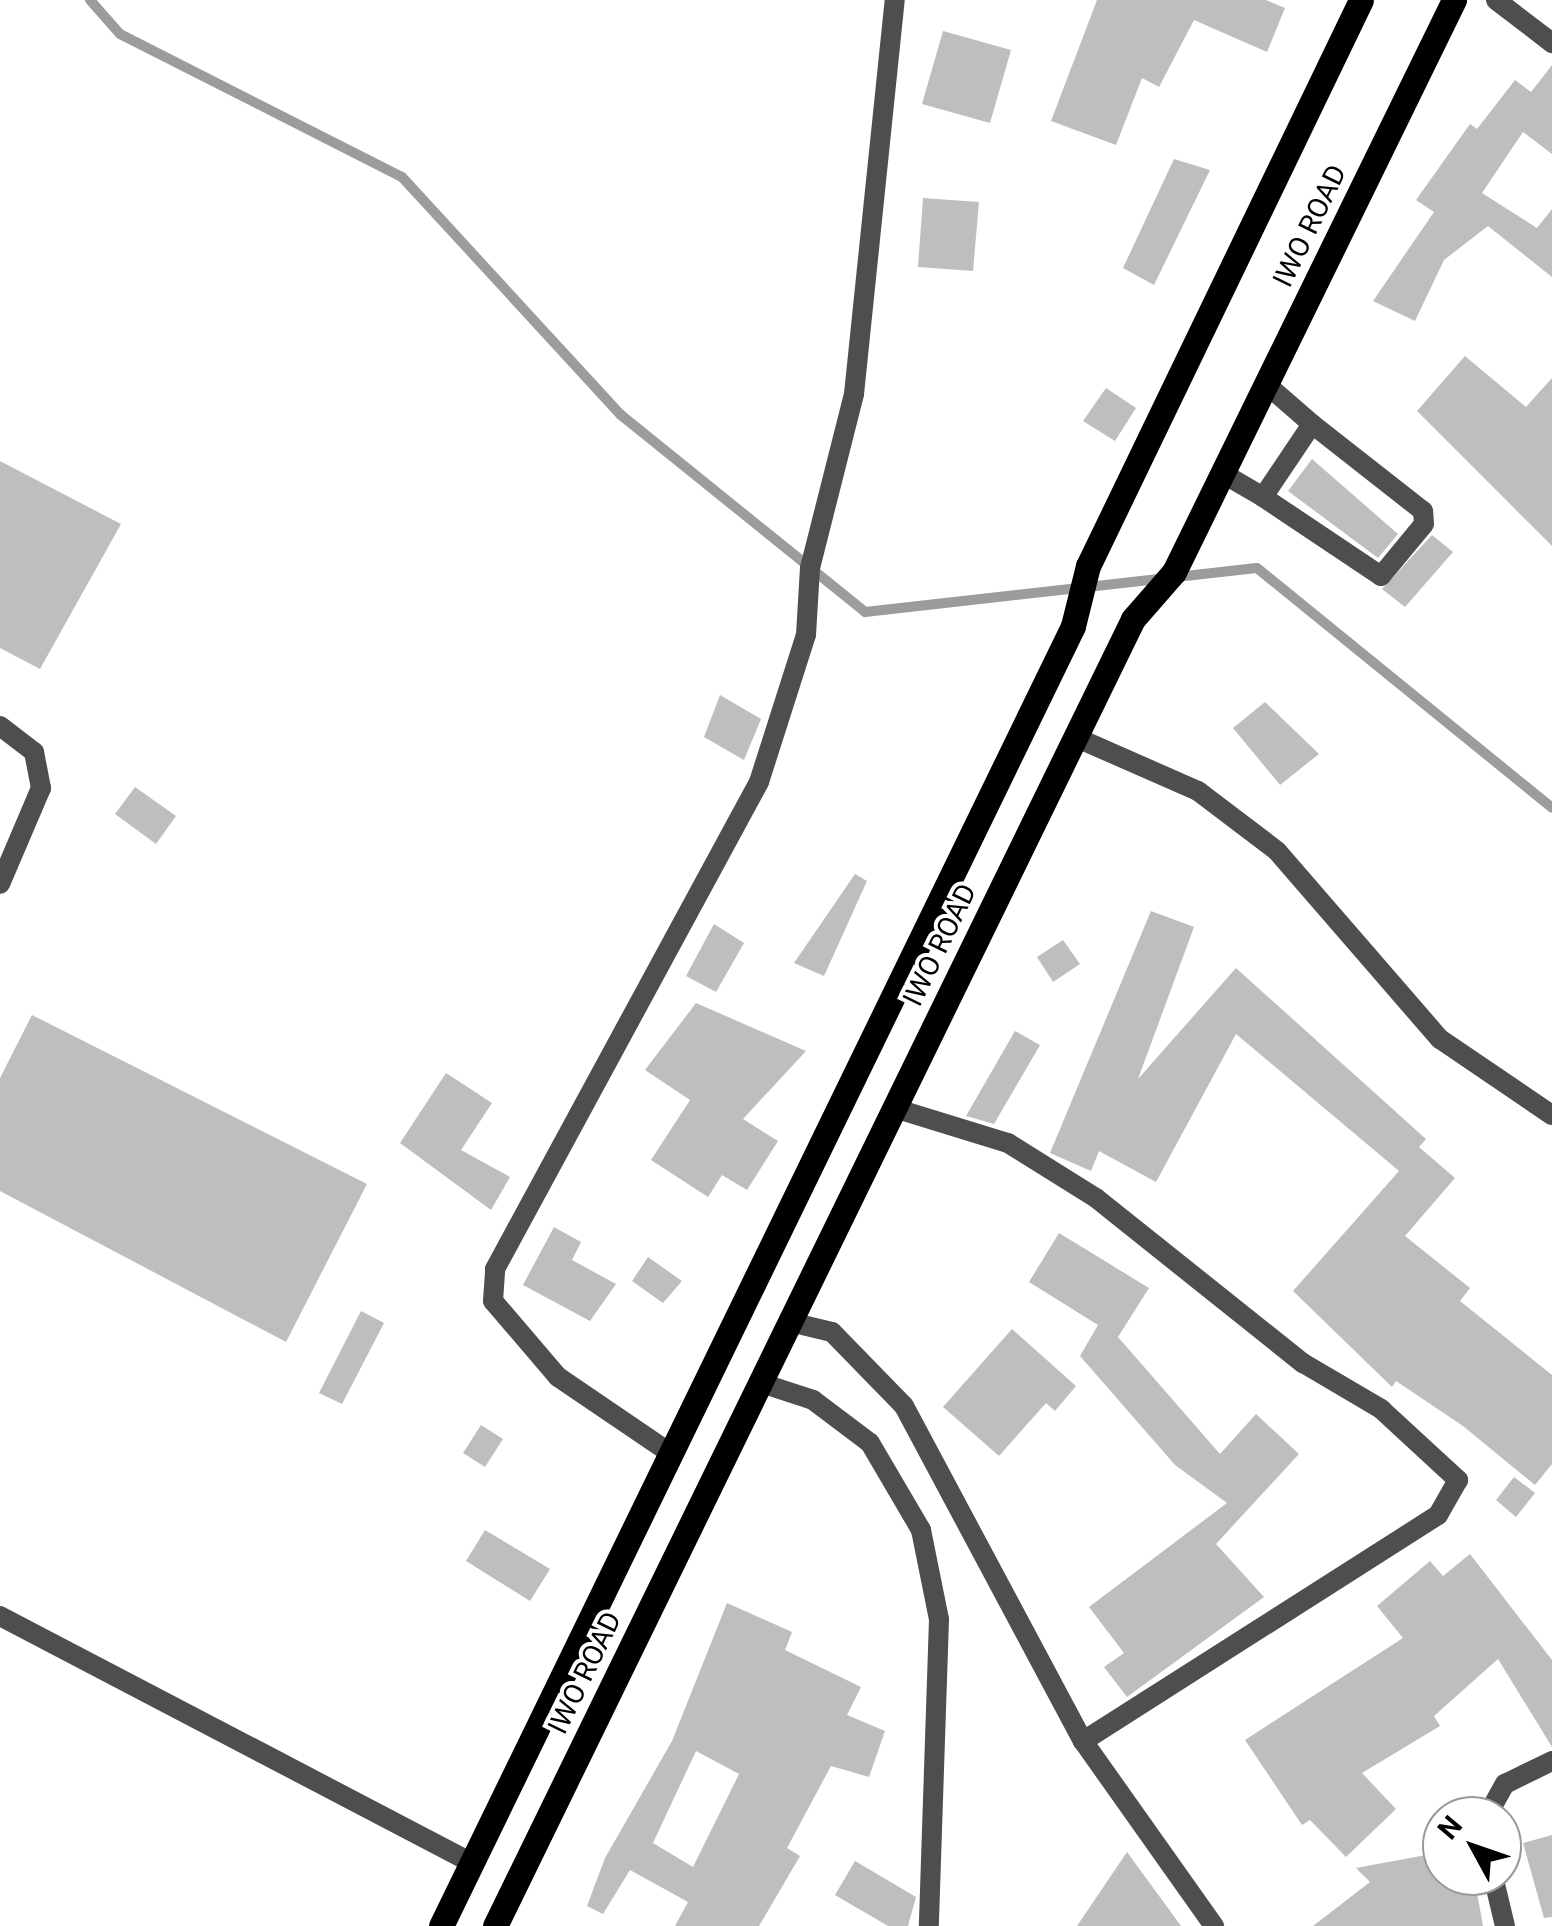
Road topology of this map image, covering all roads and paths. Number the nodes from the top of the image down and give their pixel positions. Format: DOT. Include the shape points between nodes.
graph roads {
  1 [pos="895,0"];
  2 [pos="1361,0"];
  3 [pos="1454,0"];
  4 [pos="1502,2"];
  5 [pos="1552,42"];
  6 [pos="1266,384"];
  7 [pos="1312,424"];
  8 [pos="1222,473"];
  9 [pos="1263,497"];
  10 [pos="0,726"];
  11 [pos="1075,737"];
  12 [pos="0,884"];
  13 [pos="894,1108"];
  14 [pos="1552,1115"];
  15 [pos="790,1322"];
  16 [pos="760,1383"];
  17 [pos="670,1453"];
  18 [pos="0,1616"];
  19 [pos="1083,1741"];
  20 [pos="1552,1761"];
  21 [pos="1498,1796"];
  22 [pos="472,1864"];
  23 [pos="1498,1896"];
  24 [pos="442,1926"];
  25 [pos="495,1926"];
  26 [pos="928,1926"];
  27 [pos="1214,1926"];
  28 [pos="1505,1926"];
  1 -- 17 [label="street" via="854,394 810,568 806,635 759,782 495,1269 493,1301 558,1376"];
  2 -- 17 [label="main road, IWO ROAD" via="1088,566 1073,626"];
  3 -- 6 [label="main road, IWO ROAD"];
  4 -- 5 [label="street"];
  6 -- 7 [label="street"];
  6 -- 8 [label="main road, IWO ROAD"];
  7 -- 9 [label="street"];
  7 -- 9 [label="street" via="1422,511 1424,524 1373,575"];
  8 -- 9 [label="street"];
  8 -- 11 [label="main road, IWO ROAD" via="1174,572 1132,619"];
  10 -- 12 [label="street" via="34,752 42,788"];
  11 -- 13 [label="main road, IWO ROAD"];
  11 -- 14 [label="street" via="1198,790 1277,851 1440,1040"];
  13 -- 15 [label="main road, IWO ROAD"];
  13 -- 19 [label="street" via="1008,1143 1096,1198 1302,1364 1381,1409 1458,1480 1438,1515"];
  15 -- 16 [label="main road, IWO ROAD"];
  15 -- 19 [label="street" via="832,1332 904,1406"];
  16 -- 25 [label="main road, IWO ROAD"];
  16 -- 26 [label="street" via="814,1400 870,1444 921,1530 939,1620"];
  17 -- 22 [label="main road, IWO ROAD"];
  18 -- 22 [label="street"];
  19 -- 27 [label="street"];
  20 -- 21 [label="street" via="1505,1784"];
  22 -- 24 [label="main road, IWO ROAD"];
  23 -- 28 [label="street"];
}
